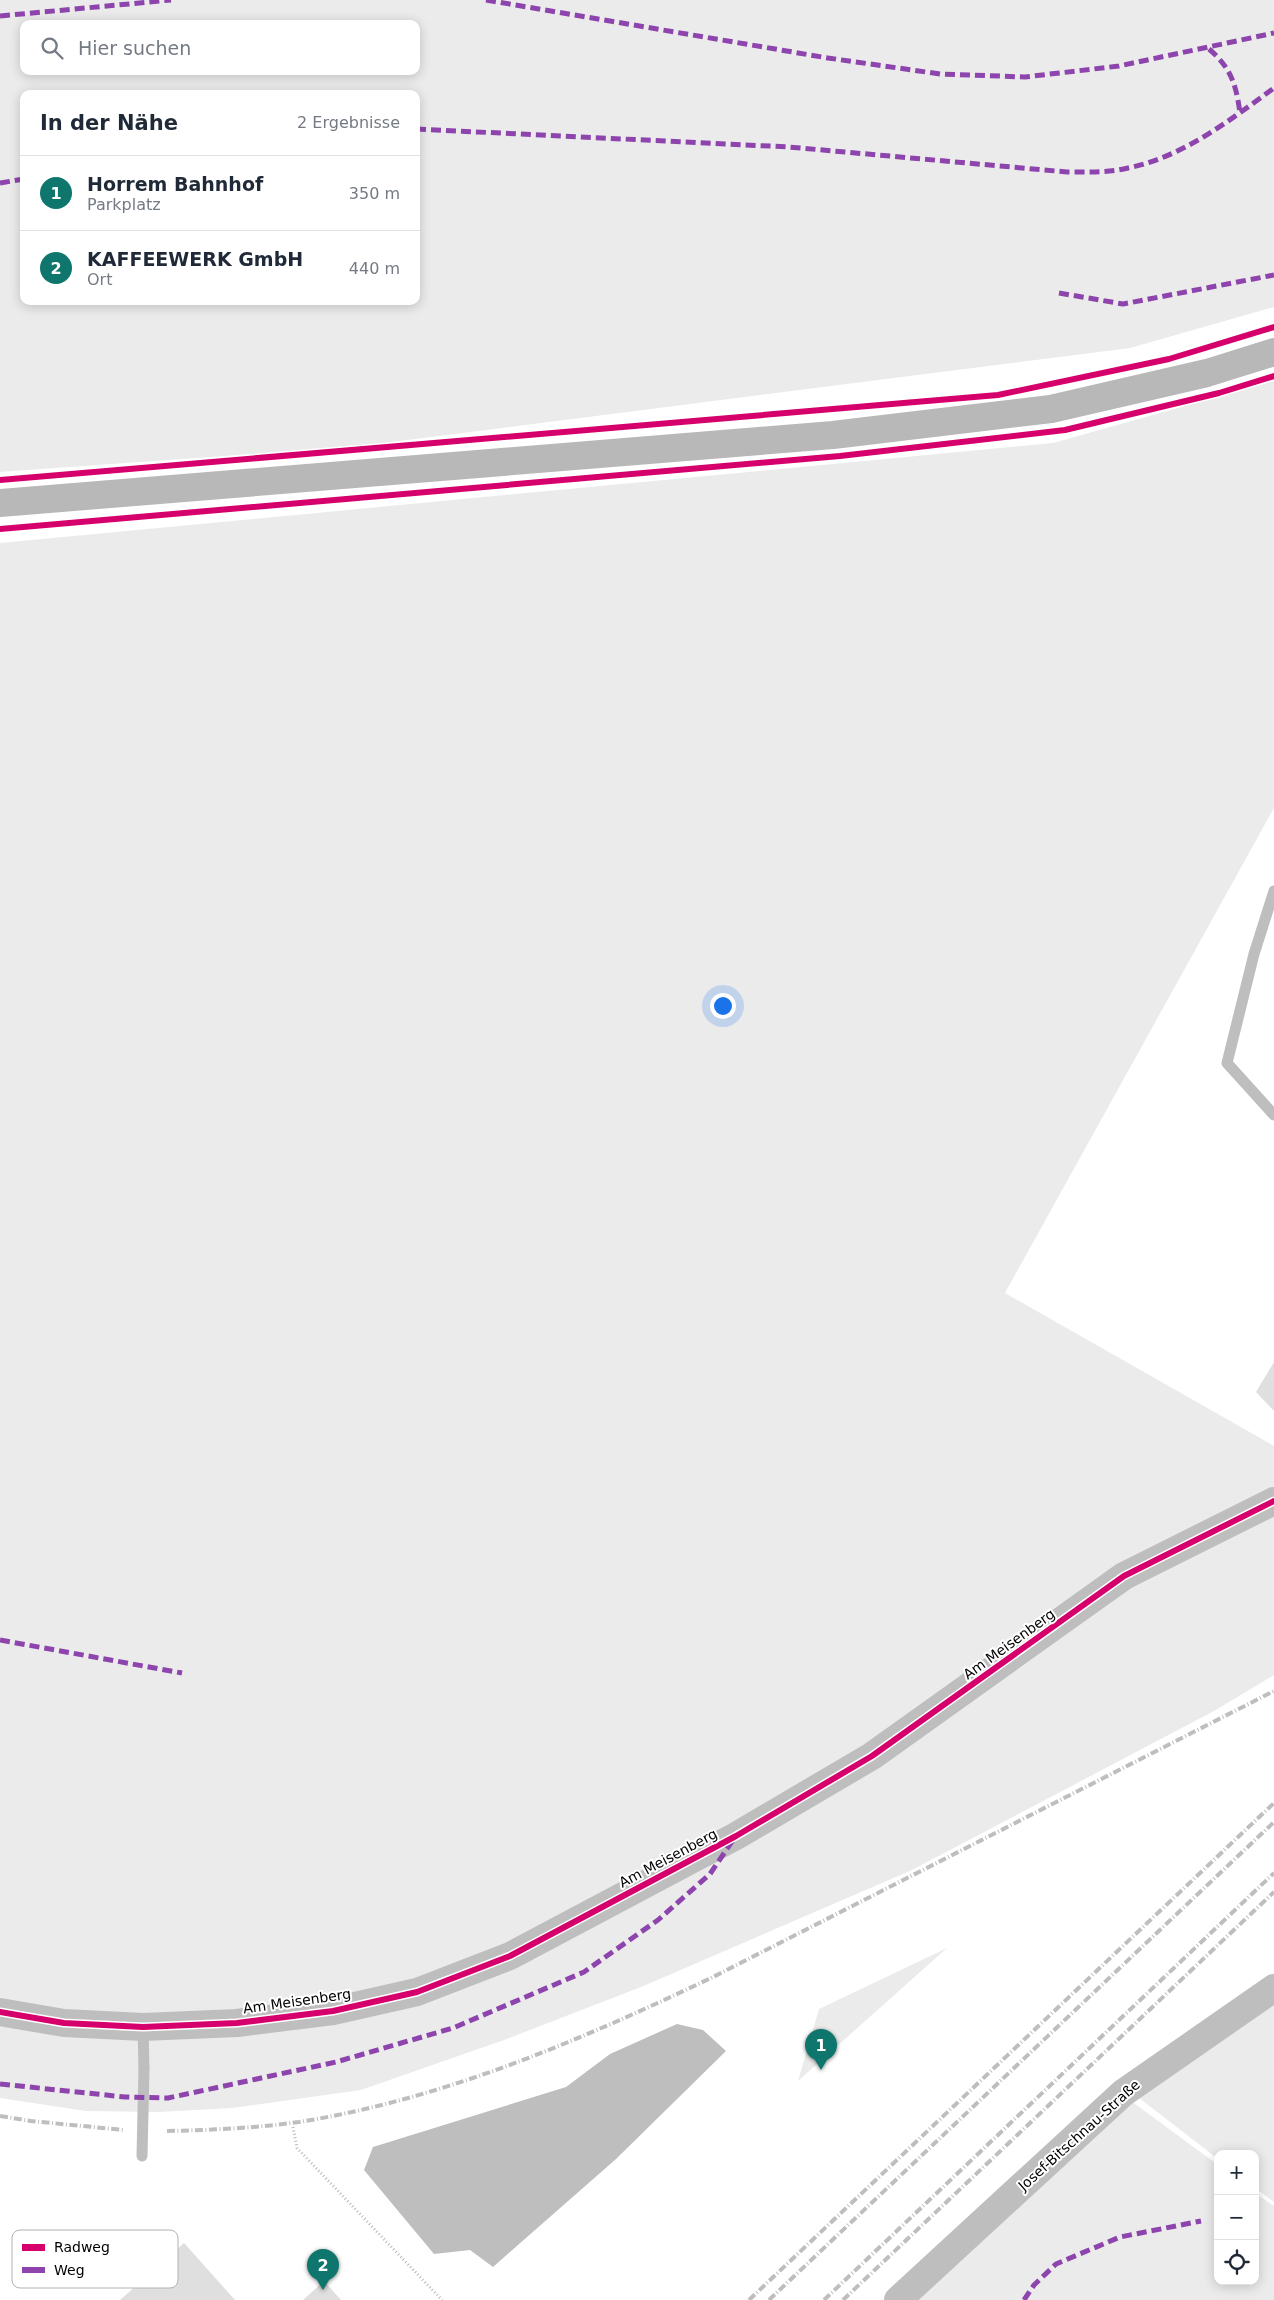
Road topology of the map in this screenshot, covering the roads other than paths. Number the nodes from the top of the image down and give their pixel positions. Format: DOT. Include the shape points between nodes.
graph roads {
  1 [pos="1274,352"];
  2 [pos="0,503"];
  3 [pos="1274,891"];
  4 [pos="1274,1115"];
  5 [pos="1274,1501"];
  6 [pos="1274,1988"];
  7 [pos="0,2012"];
  8 [pos="143,2027"];
  9 [pos="142,2156"];
  10 [pos="898,2300"];
  1 -- 2 [label="main road" via="1207,373 1051,409 863,431"];
  3 -- 4 [label="lane" via="1254,954 1228,1062"];
  5 -- 8 [label="street, Am Meisenberg" via="1124,1576 872,1756 736,1836 510,1956 417,1992 334,2011 237,2023"];
  6 -- 10 [label="street, Josef-Bitschnau-Straße" via="1124,2093"];
  7 -- 8 [label="street, Am Meisenberg" via="64,2023"];
  8 -- 9 [label="lane, bridge"];
}
